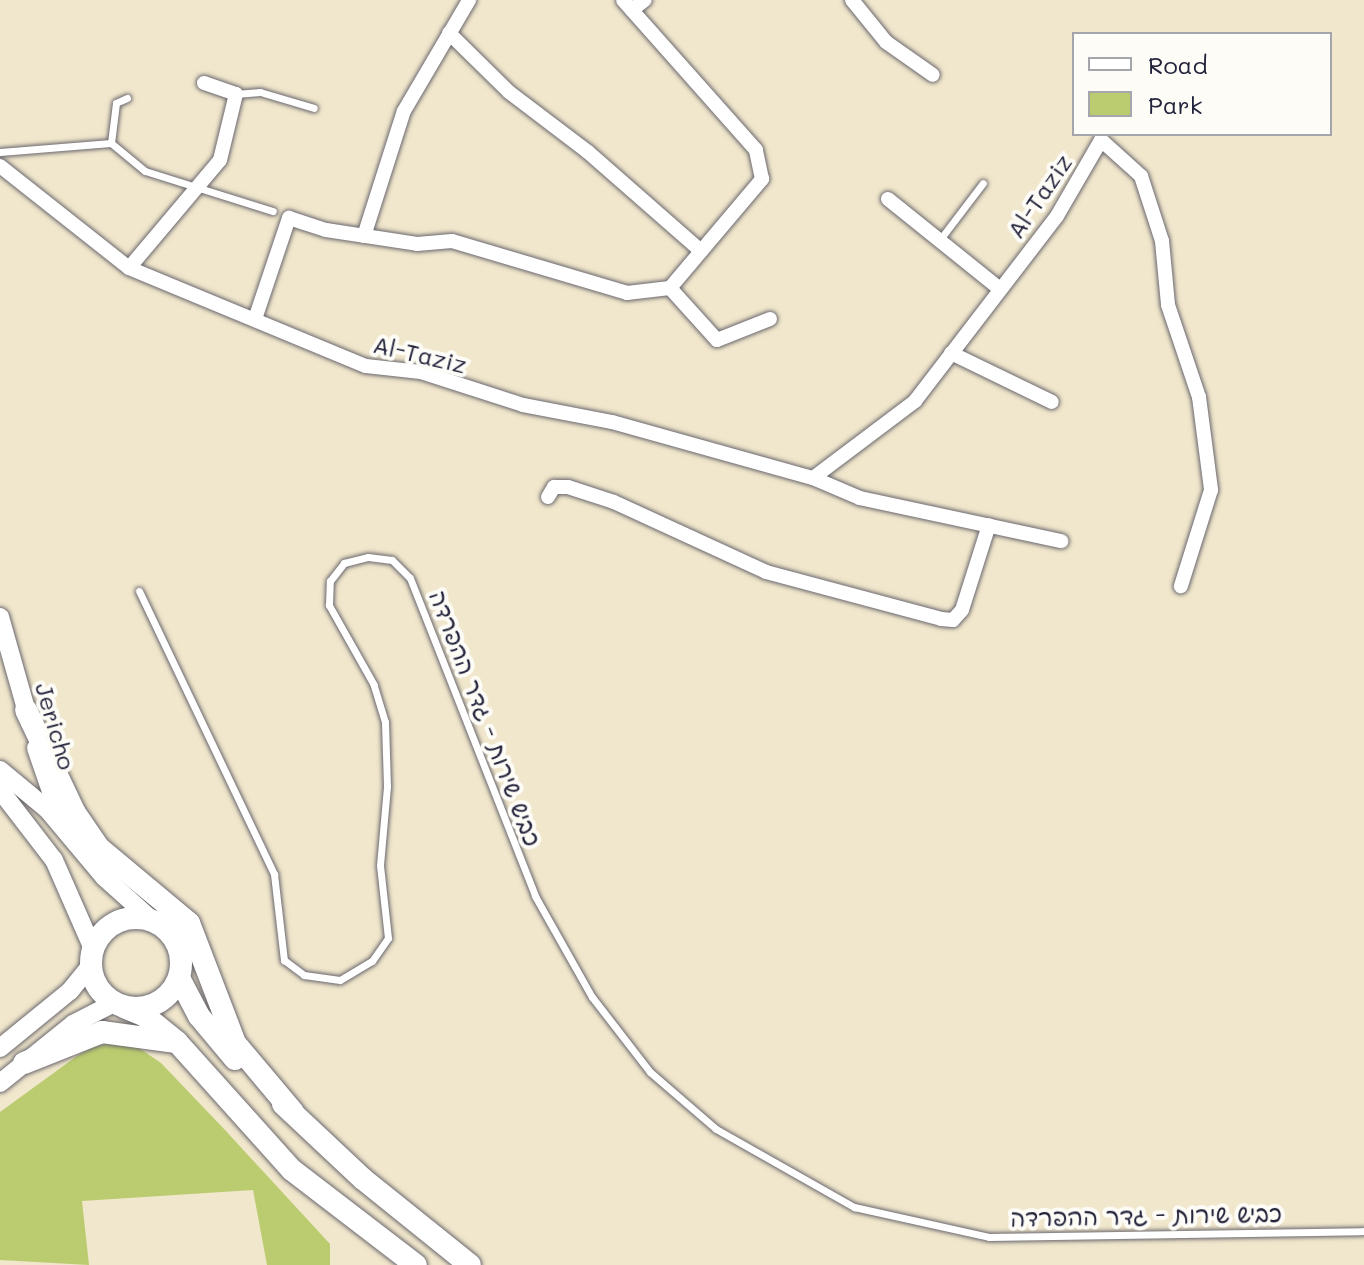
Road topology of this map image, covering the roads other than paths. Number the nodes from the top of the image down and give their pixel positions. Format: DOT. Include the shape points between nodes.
graph roads {
  1 [pos="469,0"];
  2 [pos="645,0"];
  3 [pos="852,0"];
  4 [pos="627,5"];
  5 [pos="449,33"];
  6 [pos="933,75"];
  7 [pos="204,83"];
  8 [pos="236,94"];
  9 [pos="127,98"];
  10 [pos="314,108"];
  11 [pos="111,143"];
  12 [pos="0,152"];
  13 [pos="0,166"];
  14 [pos="983,183"];
  15 [pos="199,185"];
  16 [pos="888,199"];
  17 [pos="273,211"];
  18 [pos="364,236"];
  19 [pos="937,243"];
  20 [pos="701,251"];
  21 [pos="129,268"];
  22 [pos="670,288"];
  23 [pos="1000,289"];
  24 [pos="255,319"];
  25 [pos="770,319"];
  26 [pos="951,353"];
  27 [pos="1052,402"];
  28 [pos="813,478"];
  29 [pos="548,497"];
  30 [pos="989,525"];
  31 [pos="1061,541"];
  32 [pos="1181,586"];
  33 [pos="139,591"];
  34 [pos="0,617"];
  35 [pos="26,710"];
  36 [pos="0,770"];
  37 [pos="0,790"];
  38 [pos="77,844"];
  39 [pos="153,921"];
  40 [pos="92,957"];
  41 [pos="179,978"];
  42 [pos="119,1005"];
  43 [pos="177,1042"];
  44 [pos="0,1048"];
  45 [pos="24,1063"];
  46 [pos="0,1083"];
  47 [pos="293,1112"];
  48 [pos="1364,1231"];
  49 [pos="416,1265"];
  50 [pos="470,1265"];
  1 -- 5 [label="street"];
  2 -- 4 [label="street"];
  3 -- 6 [label="street" via="886,42"];
  4 -- 20 [label="street" via="756,150 762,179"];
  5 -- 18 [label="street" via="404,111"];
  5 -- 20 [label="street" via="509,92 588,152"];
  7 -- 8 [label="street"];
  8 -- 10 [label="lane" via="260,92"];
  8 -- 15 [label="street" via="220,160"];
  9 -- 11 [label="lane" via="116,103"];
  11 -- 12 [label="lane"];
  11 -- 15 [label="lane" via="145,171"];
  13 -- 21 [label="street, Al-Taziz"];
  14 -- 19 [label="lane"];
  15 -- 17 [label="lane"];
  15 -- 21 [label="street"];
  16 -- 19 [label="street"];
  18 -- 22 [label="street" via="417,244 452,241 627,293"];
  18 -- 24 [label="street" via="289,218"];
  19 -- 23 [label="street"];
  20 -- 22 [label="street"];
  21 -- 24 [label="street, Al-Taziz"];
  22 -- 25 [label="street" via="717,340"];
  23 -- 26 [label="street, Al-Taziz"];
  23 -- 32 [label="street, Al-Taziz" via="1057,216 1101,140 1141,176 1162,241 1168,305 1199,397 1212,474"];
  24 -- 28 [label="street, Al-Taziz" via="366,366 421,372 523,405 612,422"];
  26 -- 27 [label="street"];
  26 -- 28 [label="street, Al-Taziz" via="915,401"];
  28 -- 30 [label="street, Al-Taziz" via="860,498"];
  29 -- 30 [label="street" via="554,487 568,487 614,502 766,572 953,620 962,610"];
  30 -- 31 [label="street, Al-Taziz"];
  33 -- 48 [label="lane, כביש שירות - גדר ההפרדה" via="274,874 284,960 304,975 340,980 372,961 388,938 380,865 387,786 385,722 374,685 329,605 330,581 344,563 368,557 392,560 410,578 535,896 592,997 650,1072 716,1129 854,1207 989,1237"];
  34 -- 35 [label="main road, Jericho"];
  35 -- 38 [label="main road, Jericho" via="45,777"];
  35 -- 47 [label="main road" via="75,813 99,848 189,923 235,1043"];
  36 -- 38 [label="main road" via="47,809"];
  37 -- 40 [label="main road" via="48,849"];
  38 -- 39 [label="main road" via="119,893"];
  39 -- 40 [label="main road" via="124,919 100,936"];
  39 -- 41 [label="main road" via="174,938 180,951"];
  40 -- 42 [label="main road" via="97,987"];
  40 -- 44 [label="main road" via="70,991"];
  41 -- 42 [label="main road" via="151,1006"];
  41 -- 47 [label="main road" via="199,1016 225,1048"];
  42 -- 43 [label="main road" via="145,1016"];
  42 -- 45 [label="main road" via="73,1024"];
  43 -- 45 [label="main road" via="102,1032"];
  43 -- 49 [label="main road" via="292,1170"];
  45 -- 46 [label="main road"];
  47 -- 50 [label="main road" via="363,1179"];
}
